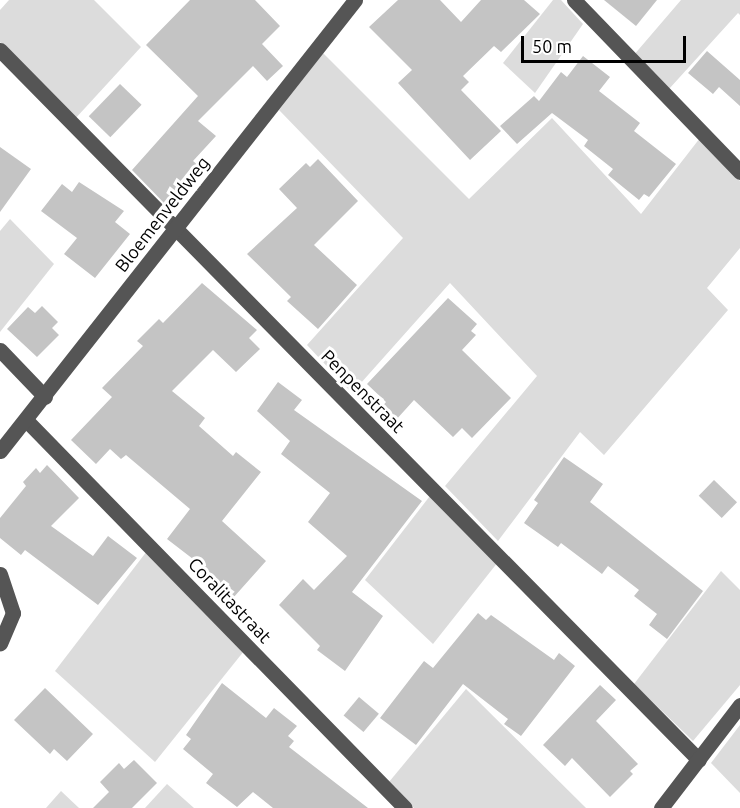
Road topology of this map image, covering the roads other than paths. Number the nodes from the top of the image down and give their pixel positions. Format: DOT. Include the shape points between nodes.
graph roads {
  1 [pos="355,0"];
  2 [pos="574,0"];
  3 [pos="0,50"];
  4 [pos="740,172"];
  5 [pos="176,228"];
  6 [pos="0,350"];
  7 [pos="45,398"];
  8 [pos="26,420"];
  9 [pos="0,451"];
  10 [pos="0,574"];
  11 [pos="0,643"];
  12 [pos="740,705"];
  13 [pos="699,759"];
  14 [pos="405,808"];
  15 [pos="661,808"];
  1 -- 5 [label="street, Bloemenveldweg"];
  2 -- 4 [label="street"];
  3 -- 5 [label="street, Penpenstraat"];
  5 -- 7 [label="street, Bloemenveldweg"];
  5 -- 13 [label="street, Penpenstraat"];
  6 -- 7 [label="street"];
  7 -- 8 [label="street, Bloemenveldweg"];
  8 -- 9 [label="street, Bloemenveldweg"];
  8 -- 14 [label="street, Coralitastraat"];
  10 -- 11 [label="street" via="13,614"];
  12 -- 13 [label="street"];
  13 -- 15 [label="street"];
}
